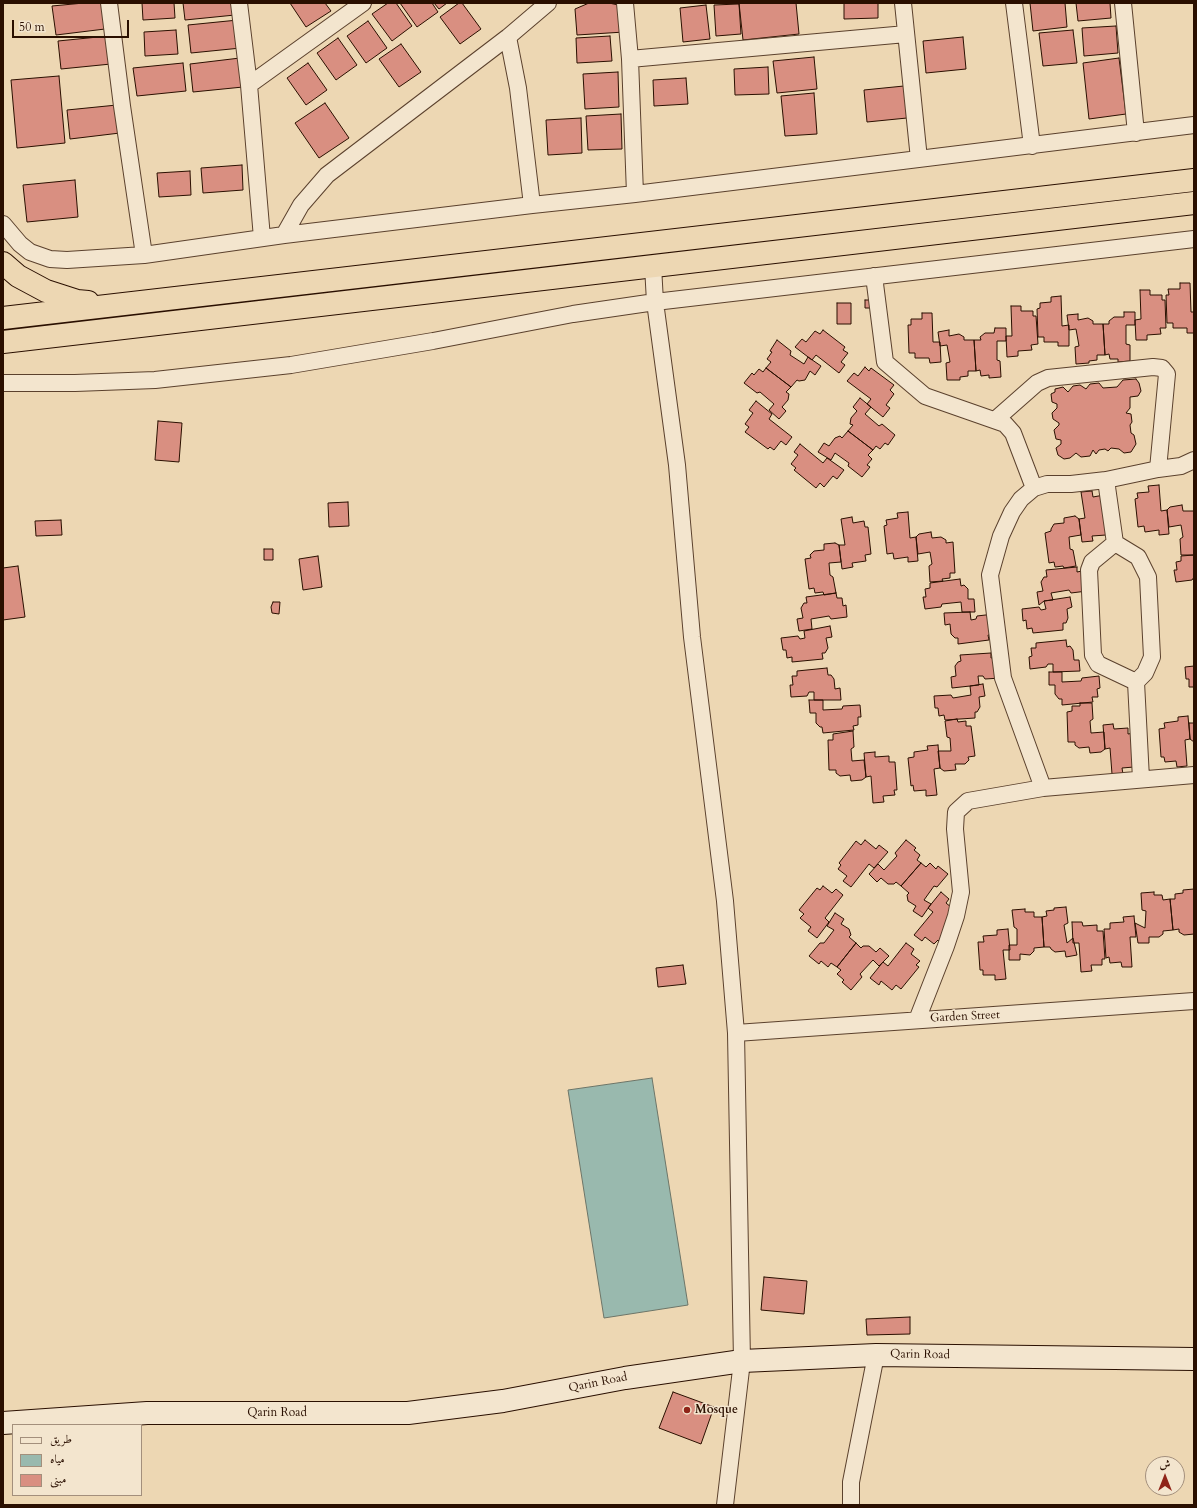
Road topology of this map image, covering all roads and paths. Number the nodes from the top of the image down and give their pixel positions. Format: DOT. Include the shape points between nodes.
graph roads {
  1 [pos="110,3"];
  2 [pos="239,3"];
  3 [pos="363,3"];
  4 [pos="548,3"];
  5 [pos="625,3"];
  6 [pos="903,3"];
  7 [pos="1014,3"];
  8 [pos="1122,3"];
  9 [pos="906,34"];
  10 [pos="508,37"];
  11 [pos="630,59"];
  12 [pos="249,85"];
  13 [pos="1194,125"];
  14 [pos="1136,133"];
  15 [pos="1032,146"];
  16 [pos="919,159"];
  17 [pos="1194,180"];
  18 [pos="635,194"];
  19 [pos="1194,203"];
  20 [pos="532,205"];
  21 [pos="3,224"];
  22 [pos="284,235"];
  23 [pos="262,238"];
  24 [pos="1194,240"];
  25 [pos="144,255"];
  26 [pos="3,263"];
  27 [pos="653,266"];
  28 [pos="874,276"];
  29 [pos="655,302"];
  30 [pos="109,305"];
  31 [pos="3,318"];
  32 [pos="3,342"];
  33 [pos="3,383"];
  34 [pos="995,420"];
  35 [pos="1194,460"];
  36 [pos="1158,468"];
  37 [pos="1106,480"];
  38 [pos="1034,488"];
  39 [pos="1115,544"];
  40 [pos="1136,682"];
  41 [pos="1194,774"];
  42 [pos="1141,779"];
  43 [pos="1043,788"];
  44 [pos="1194,1001"];
  45 [pos="918,1020"];
  46 [pos="736,1033"];
  47 [pos="876,1355"];
  48 [pos="1194,1359"];
  49 [pos="742,1361"];
  50 [pos="3,1423"];
  51 [pos="725,1505"];
  52 [pos="851,1505"];
  1 -- 25 [label="street"];
  2 -- 12 [label="street"];
  3 -- 12 [label="street"];
  4 -- 10 [label="street"];
  5 -- 11 [label="street"];
  6 -- 9 [label="street"];
  7 -- 15 [label="street"];
  8 -- 14 [label="street"];
  9 -- 11 [label="street"];
  9 -- 16 [label="street"];
  10 -- 20 [label="street" via="518,88"];
  10 -- 22 [label="street" via="327,175 301,205"];
  11 -- 18 [label="street"];
  12 -- 23 [label="street"];
  13 -- 14 [label="street"];
  14 -- 15 [label="street"];
  15 -- 16 [label="street"];
  16 -- 18 [label="street"];
  17 -- 30 [label="highway"];
  18 -- 20 [label="street"];
  19 -- 27 [label="highway"];
  20 -- 22 [label="street"];
  21 -- 25 [label="street" via="30,252 50,259"];
  22 -- 23 [label="street"];
  23 -- 25 [label="street"];
  24 -- 28 [label="street"];
  26 -- 30 [label="highway" via="18,276 46,291 77,301"];
  27 -- 29 [label="street"];
  27 -- 32 [label="highway"];
  28 -- 29 [label="street"];
  28 -- 34 [label="street" via="885,362 925,396"];
  29 -- 33 [label="street" via="573,314 291,365 155,380"];
  29 -- 46 [label="street" via="677,465 692,637 725,900"];
  30 -- 31 [label="highway"];
  34 -- 36 [label="street" via="1037,383 1048,378 1162,368 1167,374"];
  34 -- 38 [label="street" via="1005,424 1013,433"];
  35 -- 36 [label="street" via="1181,466"];
  36 -- 37 [label="street"];
  37 -- 38 [label="street" via="1048,484"];
  37 -- 39 [label="street"];
  38 -- 43 [label="street" via="1021,499 1012,512 1001,536 990,576 1003,678"];
  39 -- 40 [label="street" via="1138,557 1148,576 1152,657 1145,673"];
  39 -- 40 [label="street" via="1092,562 1089,570 1093,655 1098,664"];
  40 -- 42 [label="street"];
  41 -- 42 [label="street"];
  42 -- 43 [label="street"];
  43 -- 45 [label="street" via="968,801 956,812 955,829 961,892 946,946"];
  44 -- 45 [label="street, Garden Street"];
  45 -- 46 [label="street, Garden Street"];
  46 -- 49 [label="street"];
  47 -- 48 [label="main road, Qarin Road"];
  47 -- 49 [label="main road, Qarin Road"];
  47 -- 52 [label="street" via="852,1482"];
  49 -- 50 [label="main road, Qarin Road" via="625,1378 488,1404 408,1413 147,1413"];
  49 -- 51 [label="street"];
}
